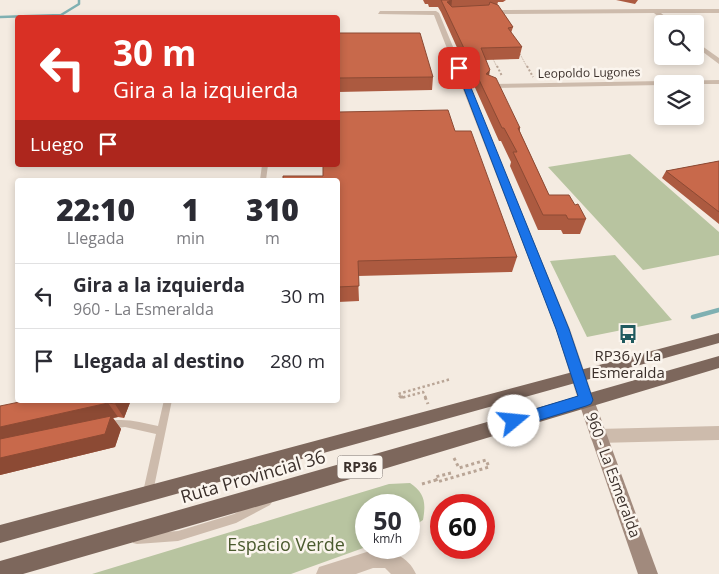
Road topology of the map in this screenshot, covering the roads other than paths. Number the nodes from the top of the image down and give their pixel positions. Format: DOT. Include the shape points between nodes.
graph roads {
  1 [pos="655,11"];
  2 [pos="719,11"];
  3 [pos="493,12"];
  4 [pos="380,13"];
  5 [pos="660,15"];
  6 [pos="704,50"];
  7 [pos="719,62"];
  8 [pos="719,82"];
  9 [pos="489,86"];
  10 [pos="719,338"];
  11 [pos="719,362"];
  12 [pos="579,376"];
  13 [pos="586,400"];
  14 [pos="167,403"];
  15 [pos="100,427"];
  16 [pos="161,431"];
  17 [pos="719,432"];
  18 [pos="598,436"];
  19 [pos="148,492"];
  20 [pos="0,534"];
  21 [pos="402,570"];
  22 [pos="0,571"];
  23 [pos="326,574"];
  24 [pos="648,574"];
  1 -- 2 [label="street"];
  1 -- 3 [label="street"];
  1 -- 5 [label="street"];
  4 -- 12 [label="street, 960 - La Esmeralda" via="405,10 438,13 472,86"];
  6 -- 7 [label="street"];
  8 -- 9 [label="street, Leopoldo Lugones"];
  10 -- 12 [label="main road, Ruta Provincial 36 / RP36"];
  11 -- 13 [label="main road, Ruta Provincial 36 / RP36"];
  12 -- 13 [label="street, 960 - La Esmeralda"];
  12 -- 19 [label="main road, Ruta Provincial 36 / RP36"];
  13 -- 18 [label="street, 960 - La Esmeralda"];
  13 -- 22 [label="main road, Ruta Provincial 36 / RP36"];
  14 -- 16 [label="lane"];
  15 -- 16 [label="lane" via="118,423"];
  16 -- 19 [label="lane"];
  17 -- 18 [label="street"];
  18 -- 24 [label="street, 960 - La Esmeralda"];
  19 -- 20 [label="main road, Ruta Provincial 36 / RP36"];
  21 -- 23 [label="street" via="388,559 373,559"];
}
